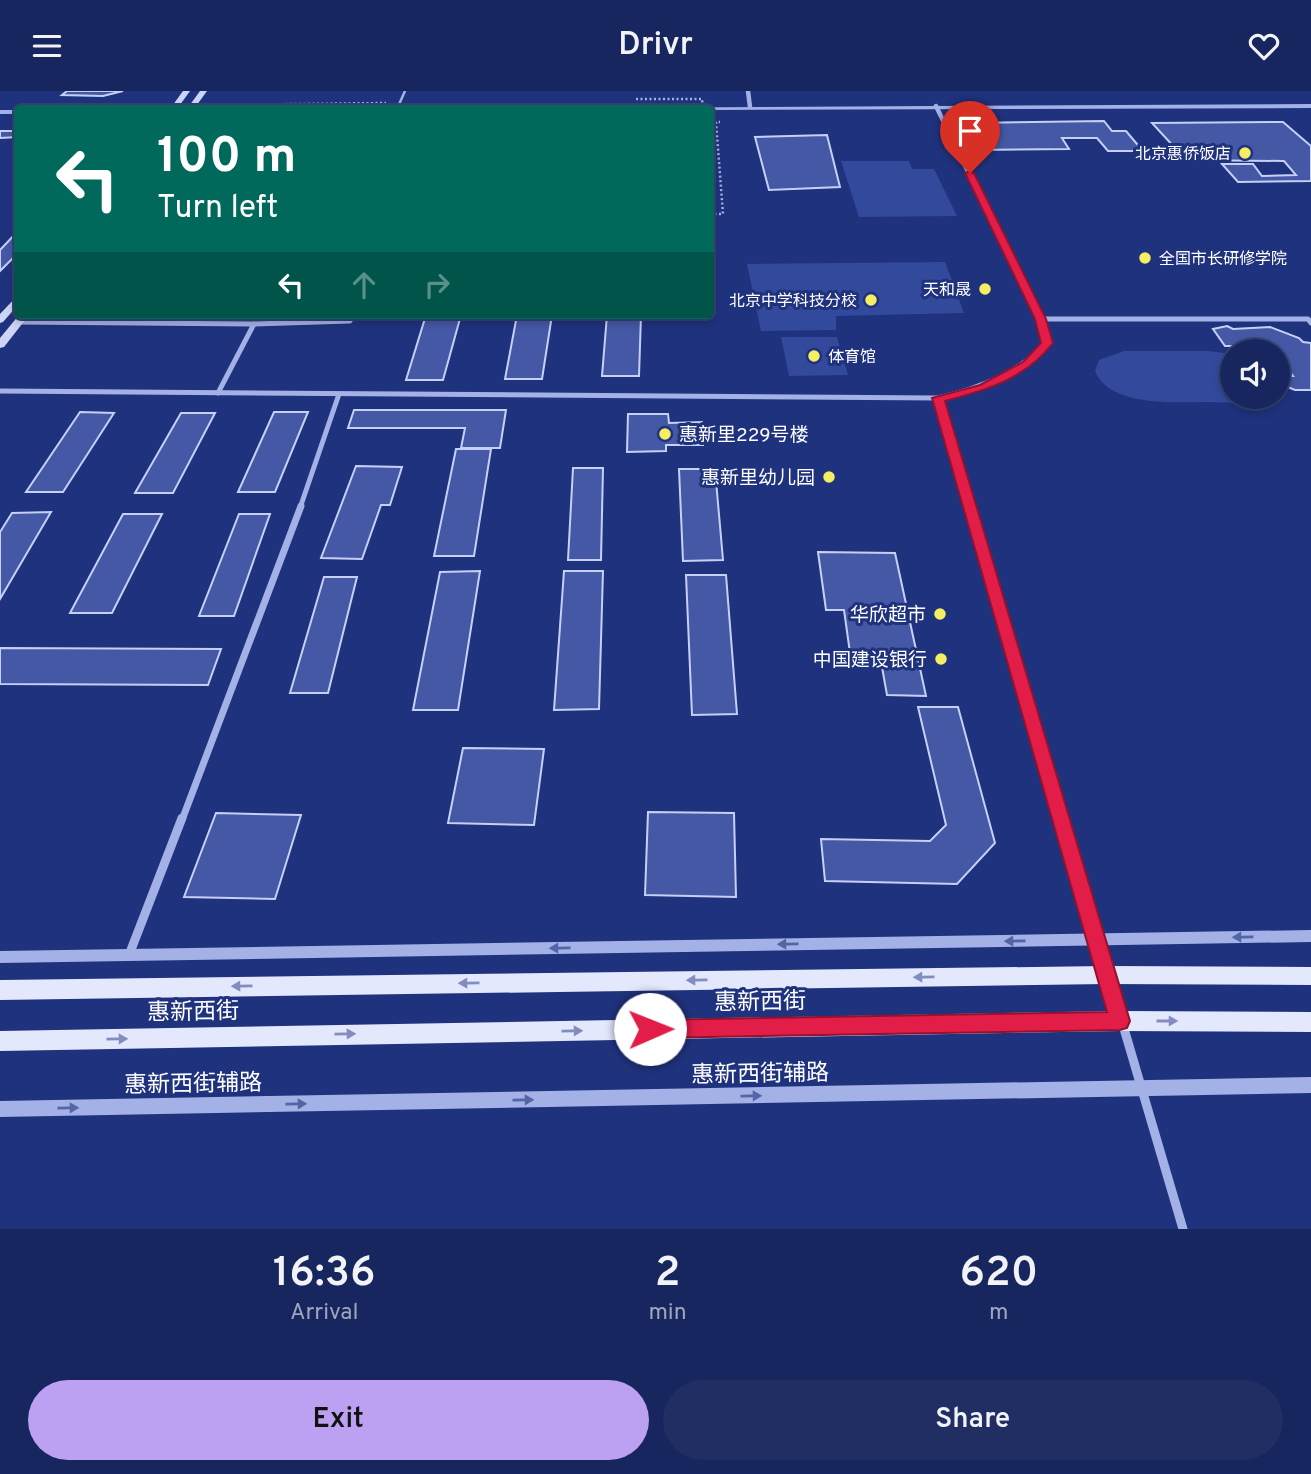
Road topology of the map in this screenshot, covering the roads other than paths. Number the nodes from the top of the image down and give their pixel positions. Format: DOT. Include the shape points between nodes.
graph roads {
  1 [pos="187,91"];
  2 [pos="204,91"];
  3 [pos="748,91"];
  4 [pos="176,105"];
  5 [pos="193,105"];
  6 [pos="936,106"];
  7 [pos="1311,106"];
  8 [pos="714,107"];
  9 [pos="750,107"];
  10 [pos="14,303"];
  11 [pos="21,319"];
  12 [pos="116,319"];
  13 [pos="351,319"];
  14 [pos="1040,319"];
  15 [pos="0,320"];
  16 [pos="113,323"];
  17 [pos="1311,323"];
  18 [pos="254,324"];
  19 [pos="0,345"];
  20 [pos="0,391"];
  21 [pos="218,393"];
  22 [pos="339,394"];
  23 [pos="938,398"];
  24 [pos="1311,936"];
  25 [pos="1096,939"];
  26 [pos="129,955"];
  27 [pos="0,957"];
  28 [pos="1106,975"];
  29 [pos="1311,977"];
  30 [pos="0,990"];
  31 [pos="1120,1021"];
  32 [pos="1311,1022"];
  33 [pos="0,1041"];
  34 [pos="1311,1086"];
  35 [pos="1141,1089"];
  36 [pos="0,1109"];
  37 [pos="1183,1229"];
  1 -- 4 [label="main road"];
  2 -- 5 [label="main road"];
  3 -- 9 [label="street"];
  6 -- 7 [label="street"];
  6 -- 9 [label="street"];
  6 -- 14 [label="street"];
  8 -- 9 [label="street"];
  10 -- 15 [label="main road"];
  11 -- 16 [label="street"];
  11 -- 19 [label="main road"];
  12 -- 16 [label="street"];
  13 -- 18 [label="street"];
  14 -- 17 [label="street" via="1307,319"];
  14 -- 23 [label="street" via="1047,343 1027,365 984,387"];
  16 -- 18 [label="street"];
  18 -- 21 [label="street"];
  20 -- 21 [label="street"];
  21 -- 22 [label="street"];
  22 -- 23 [label="street"];
  22 -- 26 [label="street" via="281,565"];
  23 -- 25 [label="street"];
  24 -- 25 [label="street, one-way"];
  25 -- 26 [label="street, one-way"];
  25 -- 28 [label="street"];
  26 -- 27 [label="street"];
  28 -- 29 [label="main road, 惠新西街"];
  28 -- 30 [label="main road, 惠新西街, one-way"];
  28 -- 31 [label="street"];
  31 -- 32 [label="main road, 惠新西街, one-way"];
  33 -- 31 [label="main road, 惠新西街, one-way"];
  31 -- 35 [label="street"];
  34 -- 35 [label="street, 惠新西街辅路"];
  36 -- 35 [label="street, 惠新西街辅路, one-way"];
  35 -- 37 [label="street"];
}
